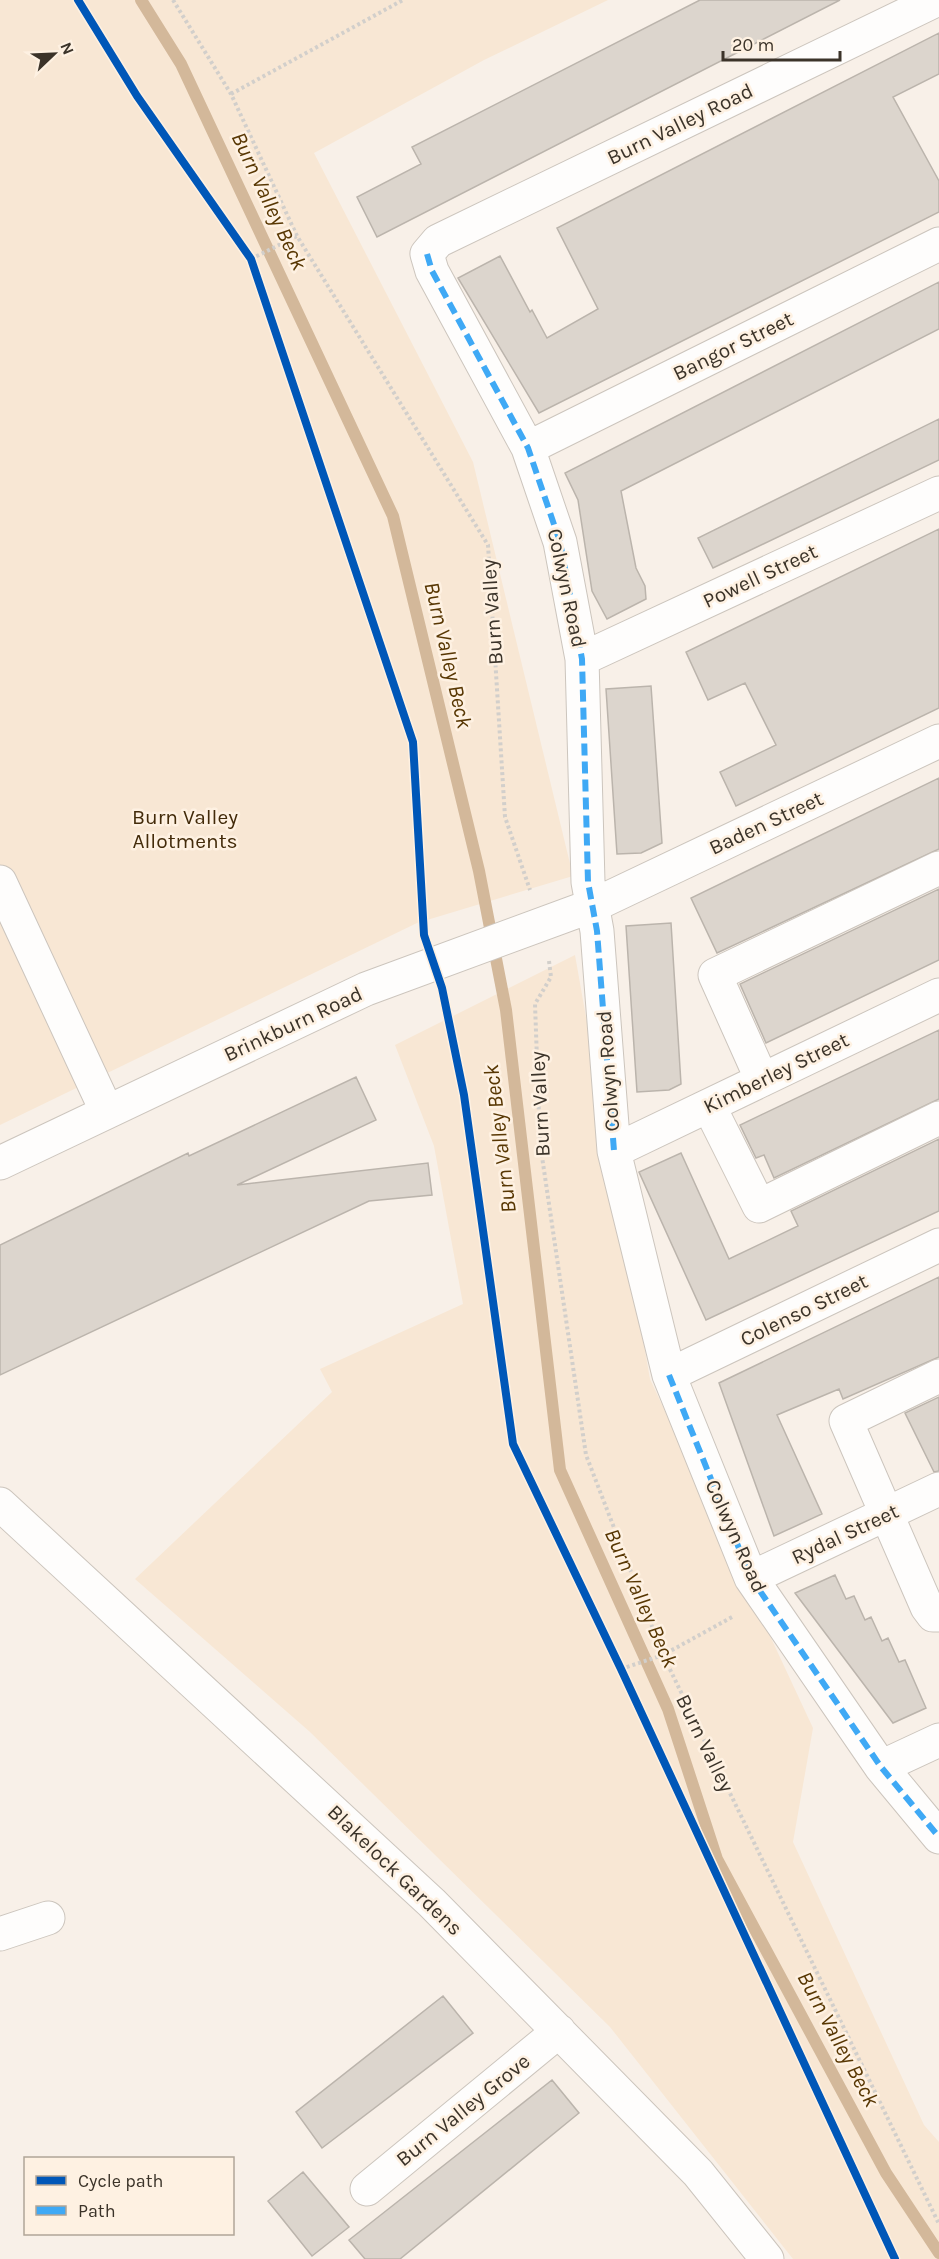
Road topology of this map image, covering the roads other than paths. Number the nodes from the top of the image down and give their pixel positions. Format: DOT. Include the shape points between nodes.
graph roads {
  1 [pos="936,0"];
  2 [pos="939,244"];
  3 [pos="427,254"];
  4 [pos="528,448"];
  5 [pos="939,492"];
  6 [pos="582,659"];
  7 [pos="939,741"];
  8 [pos="939,868"];
  9 [pos="0,882"];
  10 [pos="594,905"];
  11 [pos="939,995"];
  12 [pos="762,1080"];
  13 [pos="709,1106"];
  14 [pos="107,1112"];
  15 [pos="939,1118"];
  16 [pos="614,1151"];
  17 [pos="0,1163"];
  18 [pos="939,1245"];
  19 [pos="669,1375"];
  20 [pos="939,1376"];
  21 [pos="939,1489"];
  22 [pos="0,1504"];
  23 [pos="888,1513"];
  24 [pos="757,1589"];
  25 [pos="939,1614"];
  26 [pos="939,1740"];
  27 [pos="881,1767"];
  28 [pos="939,1837"];
  29 [pos="48,1918"];
  30 [pos="0,1934"];
  31 [pos="559,2031"];
  32 [pos="367,2189"];
  33 [pos="767,2259"];
  1 -- 3 [label="street, Burn Valley Road" via="438,241"];
  2 -- 4 [label="street, Bangor Street"];
  3 -- 4 [label="street, Colwyn Road" via="432,271"];
  4 -- 6 [label="street, Colwyn Road" via="560,542"];
  5 -- 6 [label="street, Powell Street"];
  6 -- 10 [label="street, Colwyn Road" via="588,882"];
  7 -- 10 [label="street, Baden Street"];
  8 -- 12 [label="street" via="714,975"];
  9 -- 14 [label="street"];
  10 -- 14 [label="street, Brinkburn Road" via="366,989"];
  10 -- 16 [label="street, Colwyn Road"];
  11 -- 12 [label="street, Kimberley Street"];
  12 -- 13 [label="street, Kimberley Street"];
  13 -- 15 [label="street" via="759,1206"];
  13 -- 16 [label="street, Kimberley Street"];
  14 -- 17 [label="street, Brinkburn Road"];
  16 -- 19 [label="street, Colwyn Road"];
  18 -- 19 [label="street, Colenso Street"];
  19 -- 24 [label="street, Colwyn Road"];
  20 -- 23 [label="street" via="846,1421"];
  21 -- 23 [label="street, Rydal Street"];
  22 -- 31 [label="street, Blakelock Gardens" via="423,1895"];
  23 -- 24 [label="street, Rydal Street"];
  23 -- 25 [label="street" via="927,1606 933,1615"];
  24 -- 27 [label="street, Colwyn Road"];
  26 -- 27 [label="street"];
  27 -- 28 [label="street, Colwyn Road"];
  29 -- 30 [label="street"];
  31 -- 32 [label="street, Burn Valley Grove"];
  31 -- 33 [label="street, Blakelock Gardens" via="698,2173"];
}
